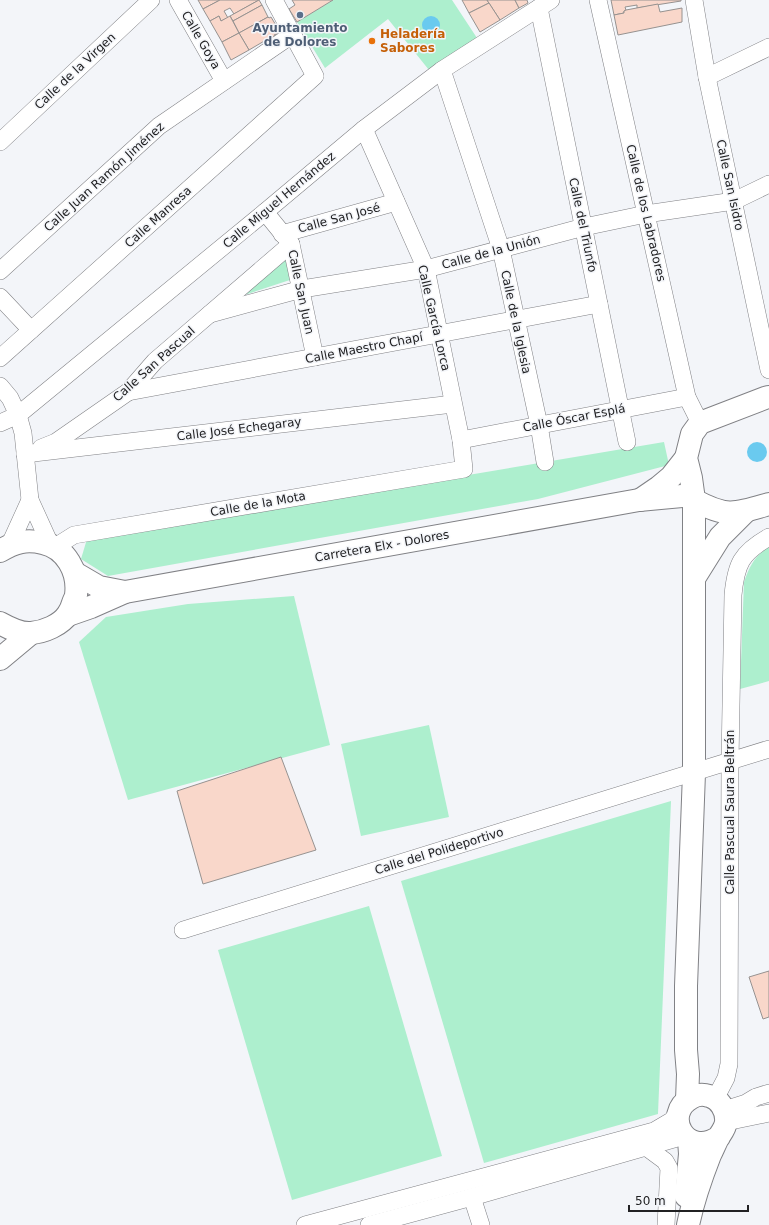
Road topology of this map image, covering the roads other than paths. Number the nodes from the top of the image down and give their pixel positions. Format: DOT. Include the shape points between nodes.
graph roads {
  1 [pos="150,0"];
  2 [pos="178,0"];
  3 [pos="274,0"];
  4 [pos="598,0"];
  5 [pos="694,0"];
  6 [pos="545,4"];
  7 [pos="292,34"];
  8 [pos="769,47"];
  9 [pos="442,70"];
  10 [pos="707,77"];
  11 [pos="224,81"];
  12 [pos="364,129"];
  13 [pos="0,142"];
  14 [pos="769,184"];
  15 [pos="734,201"];
  16 [pos="396,202"];
  17 [pos="265,212"];
  18 [pos="646,214"];
  19 [pos="584,227"];
  20 [pos="287,239"];
  21 [pos="500,249"];
  22 [pos="426,269"];
  23 [pos="0,271"];
  24 [pos="302,290"];
  25 [pos="0,297"];
  26 [pos="599,304"];
  27 [pos="210,314"];
  28 [pos="516,320"];
  29 [pos="31,330"];
  30 [pos="439,334"];
  31 [pos="315,357"];
  32 [pos="0,358"];
  33 [pos="769,370"];
  34 [pos="0,386"];
  35 [pos="128,392"];
  36 [pos="687,397"];
  37 [pos="769,397"];
  38 [pos="453,404"];
  39 [pos="621,410"];
  40 [pos="18,415"];
  41 [pos="0,423"];
  42 [pos="700,423"];
  43 [pos="538,425"];
  44 [pos="461,440"];
  45 [pos="628,442"];
  46 [pos="25,454"];
  47 [pos="686,458"];
  48 [pos="544,462"];
  49 [pos="464,470"];
  50 [pos="694,497"];
  51 [pos="30,500"];
  52 [pos="639,500"];
  53 [pos="769,504"];
  54 [pos="746,511"];
  55 [pos="769,537"];
  56 [pos="52,546"];
  57 [pos="5,548"];
  58 [pos="75,573"];
  59 [pos="695,577"];
  60 [pos="125,592"];
  61 [pos="68,615"];
  62 [pos="0,623"];
  63 [pos="30,634"];
  64 [pos="0,659"];
  65 [pos="769,749"];
  66 [pos="730,761"];
  67 [pos="694,773"];
  68 [pos="183,930"];
  69 [pos="769,1093"];
  70 [pos="707,1111"];
  71 [pos="769,1113"];
  72 [pos="687,1138"];
  73 [pos="646,1147"];
  74 [pos="472,1197"];
  75 [pos="690,1215"];
  76 [pos="305,1225"];
  77 [pos="369,1225"];
  78 [pos="481,1225"];
  79 [pos="666,1225"];
  1 -- 13 [label="street, Calle de la Virgen"];
  2 -- 11 [label="street, Calle Goya"];
  3 -- 7 [label="street"];
  4 -- 18 [label="street, Calle de los Labradores"];
  5 -- 10 [label="street, Calle San Isidro"];
  6 -- 9 [label="street, Calle Miguel Hernández"];
  6 -- 19 [label="street, Calle del Triunfo"];
  7 -- 11 [label="street, Calle Juan Ramón Jiménez"];
  7 -- 29 [label="street, Calle Manresa" via="315,76"];
  8 -- 10 [label="street"];
  9 -- 12 [label="street, Calle Miguel Hernández"];
  9 -- 21 [label="street, Calle de la Iglesia"];
  10 -- 15 [label="street, Calle San Isidro"];
  11 -- 23 [label="street, Calle Juan Ramón Jiménez" via="159,126"];
  12 -- 16 [label="street, Calle García Lorca"];
  12 -- 17 [label="street, Calle Miguel Hernández"];
  14 -- 15 [label="street, Calle de la Unión"];
  15 -- 18 [label="street, Calle de la Unión"];
  15 -- 33 [label="street, Calle San Isidro"];
  16 -- 20 [label="street, Calle San José"];
  16 -- 22 [label="street, Calle García Lorca"];
  17 -- 20 [label="street, Calle San Juan"];
  17 -- 40 [label="street, Calle Miguel Hernández"];
  18 -- 19 [label="street, Calle de la Unión"];
  18 -- 36 [label="street, Calle de los Labradores"];
  19 -- 21 [label="street, Calle de la Unión"];
  19 -- 26 [label="street, Calle del Triunfo"];
  20 -- 24 [label="street, Calle San Juan"];
  20 -- 27 [label="street, Calle San Pascual"];
  21 -- 22 [label="street, Calle de la Unión"];
  21 -- 28 [label="street, Calle de la Iglesia"];
  22 -- 24 [label="street, Calle de la Unión"];
  22 -- 30 [label="street, Calle García Lorca"];
  24 -- 27 [label="street, Calle de la Unión"];
  24 -- 31 [label="street, Calle San Juan"];
  25 -- 29 [label="street"];
  26 -- 28 [label="street, Calle Maestro Chapí"];
  26 -- 39 [label="street, Calle del Triunfo"];
  27 -- 35 [label="street, Calle San Pascual" via="155,361"];
  28 -- 30 [label="street, Calle Maestro Chapí"];
  28 -- 43 [label="street, Calle de la Iglesia"];
  29 -- 32 [label="street, Calle Manresa"];
  30 -- 31 [label="street, Calle Maestro Chapí"];
  30 -- 38 [label="street, Calle García Lorca"];
  31 -- 35 [label="street, Calle Maestro Chapí"];
  34 -- 40 [label="street" via="10,398"];
  35 -- 46 [label="street, Calle San Pascual" via="56,442"];
  36 -- 39 [label="street, Calle Óscar Esplá"];
  36 -- 42 [label="street, Calle de los Labradores"];
  37 -- 42 [label="main road"];
  38 -- 44 [label="street, Calle García Lorca"];
  38 -- 46 [label="street, Calle José Echegaray"];
  39 -- 43 [label="street, Calle Óscar Esplá"];
  39 -- 45 [label="street, Calle del Triunfo"];
  40 -- 41 [label="street, Calle Miguel Hernández"];
  40 -- 46 [label="street"];
  42 -- 47 [label="main road" via="692,434"];
  43 -- 44 [label="street, Calle Óscar Esplá"];
  43 -- 48 [label="street, Calle de la Iglesia"];
  44 -- 49 [label="street, Calle García Lorca"];
  46 -- 51 [label="street"];
  47 -- 50 [label="main road"];
  47 -- 52 [label="main road" via="671,477"];
  49 -- 56 [label="street, Calle de la Mota" via="74,535"];
  50 -- 52 [label="main road, Carretera Elx - Dolores"];
  50 -- 54 [label="main road" via="710,508 727,513"];
  50 -- 59 [label="main road"];
  51 -- 56 [label="street"];
  51 -- 57 [label="street"];
  52 -- 60 [label="main road, Carretera Elx - Dolores"];
  53 -- 54 [label="main road"];
  54 -- 59 [label="main road" via="720,537"];
  55 -- 66 [label="street, Calle Pascual Saura Beltrán" via="746,553 738,565 735,579"];
  56 -- 57 [label="main road" via="30,540"];
  56 -- 58 [label="main road" via="67,558"];
  58 -- 60 [label="main road, Carretera Elx - Dolores" via="99,587"];
  58 -- 61 [label="main road" via="76,595"];
  59 -- 67 [label="main road"];
  60 -- 61 [label="main road, Carretera Elx - Dolores"];
  61 -- 63 [label="main road, Carretera Elx - Dolores" via="51,628"];
  62 -- 63 [label="main road" via="14,631"];
  63 -- 64 [label="main road"];
  65 -- 66 [label="street, Calle del Polideportivo"];
  66 -- 67 [label="street, Calle del Polideportivo"];
  66 -- 70 [label="street, Calle Pascual Saura Beltrán" via="728,1071"];
  67 -- 68 [label="street, Calle del Polideportivo"];
  67 -- 70 [label="main road" via="686,1050 688,1074"];
  69 -- 70 [label="street" via="746,1103"];
  70 -- 71 [label="street" via="748,1116"];
  70 -- 72 [label="main road" via="678,1120 679,1128"];
  70 -- 72 [label="main road" via="712,1141 704,1144"];
  70 -- 75 [label="main road" via="703,1173"];
  70 -- 76 [label="street" via="671,1121 654,1131"];
  72 -- 73 [label="street"];
  72 -- 75 [label="main road" via="690,1154"];
  73 -- 74 [label="street"];
  73 -- 79 [label="street" via="665,1161 669,1168"];
  74 -- 77 [label="street"];
  74 -- 78 [label="street"];
  75 -- 79 [label="street" via="678,1211"];
}
